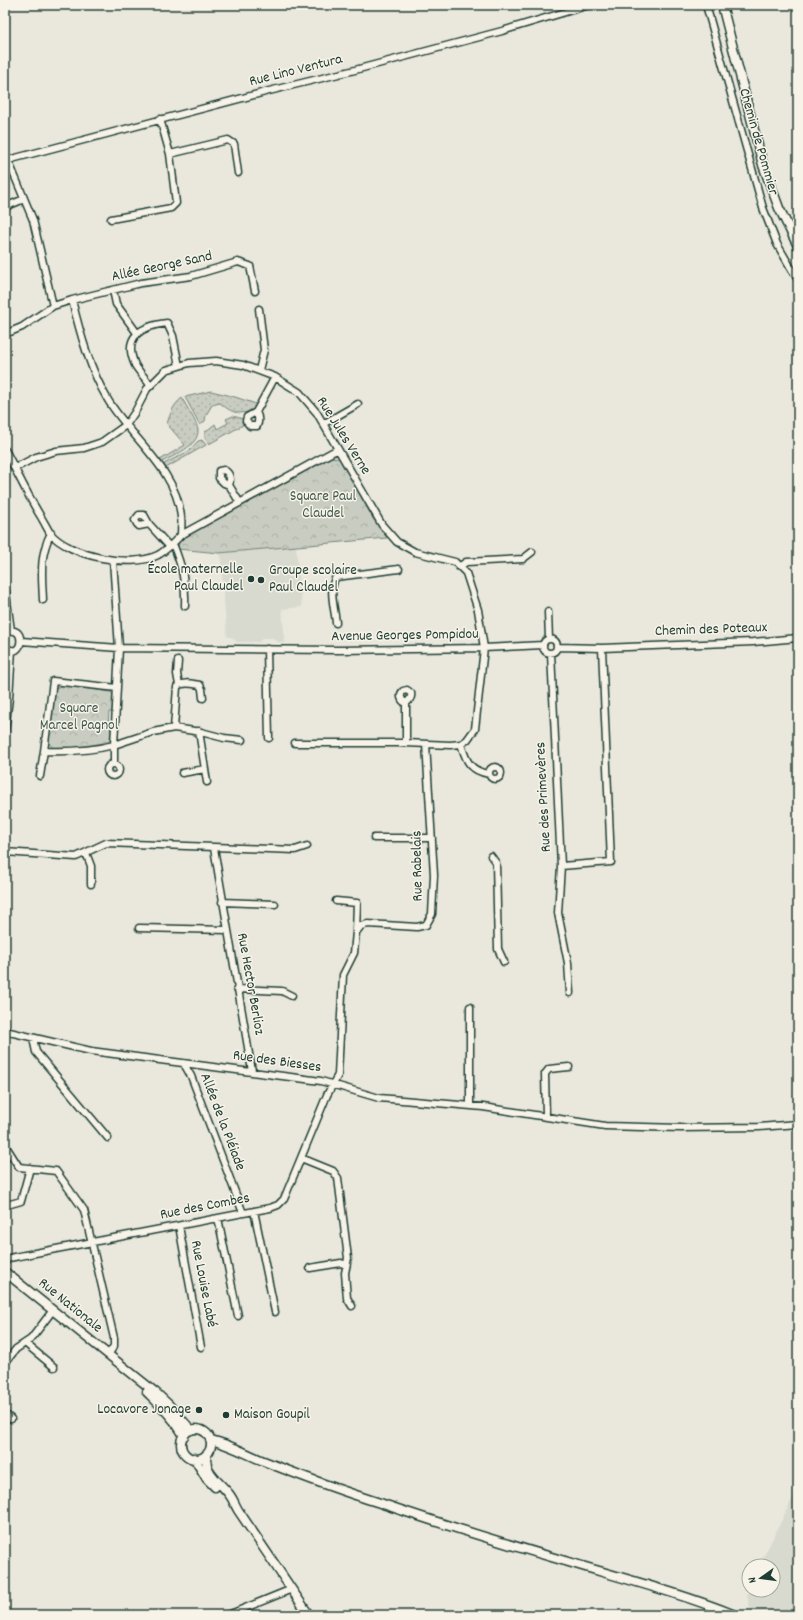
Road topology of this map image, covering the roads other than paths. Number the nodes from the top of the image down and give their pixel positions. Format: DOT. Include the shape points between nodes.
graph roads {
  1 [pos="589,5"];
  2 [pos="706,5"];
  3 [pos="722,5"];
  4 [pos="160,119"];
  5 [pos="170,154"];
  6 [pos="6,158"];
  7 [pos="238,173"];
  8 [pos="24,199"];
  9 [pos="5,206"];
  10 [pos="111,219"];
  11 [pos="798,246"];
  12 [pos="798,280"];
  13 [pos="113,290"];
  14 [pos="255,291"];
  15 [pos="72,300"];
  16 [pos="53,306"];
  17 [pos="258,309"];
  18 [pos="137,332"];
  19 [pos="5,334"];
  20 [pos="179,366"];
  21 [pos="259,370"];
  22 [pos="275,377"];
  23 [pos="150,385"];
  24 [pos="358,404"];
  25 [pos="256,412"];
  26 [pos="323,424"];
  27 [pos="126,425"];
  28 [pos="338,449"];
  29 [pos="5,450"];
  30 [pos="15,468"];
  31 [pos="229,485"];
  32 [pos="240,503"];
  33 [pos="149,524"];
  34 [pos="51,533"];
  35 [pos="181,535"];
  36 [pos="171,545"];
  37 [pos="532,552"];
  38 [pos="113,560"];
  39 [pos="459,567"];
  40 [pos="399,569"];
  41 [pos="5,586"];
  42 [pos="43,600"];
  43 [pos="185,606"];
  44 [pos="548,612"];
  45 [pos="336,623"];
  46 [pos="8,633"];
  47 [pos="798,638"];
  48 [pos="549,639"];
  49 [pos="22,641"];
  50 [pos="543,645"];
  51 [pos="5,647"];
  52 [pos="557,647"];
  53 [pos="119,648"];
  54 [pos="484,648"];
  55 [pos="602,648"];
  56 [pos="267,649"];
  57 [pos="12,650"];
  58 [pos="551,653"];
  59 [pos="178,661"];
  60 [pos="179,684"];
  61 [pos="117,688"];
  62 [pos="202,698"];
  63 [pos="406,703"];
  64 [pos="174,728"];
  65 [pos="5,731"];
  66 [pos="199,732"];
  67 [pos="269,738"];
  68 [pos="242,740"];
  69 [pos="295,743"];
  70 [pos="406,743"];
  71 [pos="426,744"];
  72 [pos="461,744"];
  73 [pos="114,745"];
  74 [pos="44,751"];
  75 [pos="114,764"];
  76 [pos="205,769"];
  77 [pos="182,773"];
  78 [pos="489,774"];
  79 [pos="40,776"];
  80 [pos="207,782"];
  81 [pos="374,838"];
  82 [pos="432,838"];
  83 [pos="307,846"];
  84 [pos="214,848"];
  85 [pos="5,852"];
  86 [pos="86,853"];
  87 [pos="491,856"];
  88 [pos="561,866"];
  89 [pos="91,884"];
  90 [pos="336,901"];
  91 [pos="222,902"];
  92 [pos="275,904"];
  93 [pos="139,928"];
  94 [pos="227,930"];
  95 [pos="356,932"];
  96 [pos="504,962"];
  97 [pos="237,989"];
  98 [pos="570,993"];
  99 [pos="292,996"];
  100 [pos="470,1007"];
  101 [pos="5,1031"];
  102 [pos="33,1038"];
  103 [pos="184,1064"];
  104 [pos="569,1067"];
  105 [pos="252,1071"];
  106 [pos="334,1084"];
  107 [pos="470,1106"];
  108 [pos="546,1116"];
  109 [pos="798,1124"];
  110 [pos="108,1138"];
  111 [pos="5,1145"];
  112 [pos="301,1158"];
  113 [pos="30,1168"];
  114 [pos="7,1205"];
  115 [pos="254,1211"];
  116 [pos="243,1213"];
  117 [pos="218,1218"];
  118 [pos="179,1226"];
  119 [pos="92,1242"];
  120 [pos="5,1262"];
  121 [pos="346,1265"];
  122 [pos="310,1268"];
  123 [pos="5,1272"];
  124 [pos="352,1306"];
  125 [pos="53,1310"];
  126 [pos="276,1312"];
  127 [pos="238,1316"];
  128 [pos="25,1343"];
  129 [pos="202,1347"];
  130 [pos="108,1355"];
  131 [pos="117,1362"];
  132 [pos="5,1363"];
  133 [pos="54,1367"];
  134 [pos="5,1414"];
  135 [pos="11,1419"];
  136 [pos="191,1430"];
  137 [pos="184,1436"];
  138 [pos="209,1448"];
  139 [pos="194,1458"];
  140 [pos="238,1510"];
  141 [pos="292,1589"];
  142 [pos="228,1615"];
  143 [pos="309,1615"];
  144 [pos="735,1615"];
  1 -- 4 [label="street, Rue Lino Ventura" via="502,31"];
  2 -- 12 [label="street, Chemin de Pommier" via="763,208 777,244"];
  3 -- 11 [label="main road" via="763,165 779,208"];
  4 -- 5 [label="street"];
  4 -- 6 [label="street, Rue Lino Ventura"];
  5 -- 7 [label="street" via="228,140 234,144"];
  5 -- 10 [label="street" via="176,203 171,208"];
  6 -- 8 [label="street"];
  8 -- 9 [label="street"];
  8 -- 16 [label="street" via="33,220"];
  13 -- 14 [label="street, Allée George Sand" via="190,276 238,262 250,266"];
  13 -- 15 [label="street, Allée George Sand"];
  13 -- 18 [label="street" via="116,304"];
  15 -- 16 [label="street, Allée George Sand"];
  15 -- 27 [label="street" via="78,328 93,368 107,400"];
  16 -- 19 [label="street, Allée George Sand" via="22,327"];
  17 -- 21 [label="street" via="264,350"];
  18 -- 20 [label="street" via="153,324 167,323 173,336"];
  18 -- 23 [label="street" via="131,346 135,365"];
  20 -- 21 [label="street, Rue Jules Verne" via="216,361 243,364"];
  20 -- 23 [label="street, Rue Jules Verne" via="166,370"];
  21 -- 22 [label="street, Rue Jules Verne"];
  22 -- 25 [label="street"];
  22 -- 26 [label="street, Rue Jules Verne" via="299,392"];
  23 -- 27 [label="street, Rue Jules Verne"];
  24 -- 26 [label="street"];
  26 -- 28 [label="street, Rue Jules Verne"];
  27 -- 30 [label="street, Rue Jules Verne" via="102,442 84,448 36,456"];
  27 -- 35 [label="street" via="161,468 174,492 181,516"];
  28 -- 32 [label="street"];
  28 -- 39 [label="street, Rue Jules Verne" via="382,525 398,542 415,552 455,562"];
  29 -- 30 [label="street"];
  30 -- 34 [label="street"];
  31 -- 32 [label="street"];
  32 -- 35 [label="street"];
  33 -- 36 [label="street"];
  34 -- 38 [label="street" via="68,548"];
  34 -- 42 [label="street" via="44,547"];
  35 -- 36 [label="street"];
  36 -- 38 [label="street" via="158,555 142,559"];
  36 -- 43 [label="street" via="181,563 186,586"];
  37 -- 39 [label="street" via="523,559 466,562"];
  38 -- 53 [label="street"];
  39 -- 54 [label="street" via="466,573 478,610"];
  40 -- 45 [label="street" via="336,577 332,590"];
  41 -- 46 [label="street"];
  44 -- 48 [label="street"];
  46 -- 49 [label="street" via="19,634"];
  47 -- 55 [label="street, Chemin des Poteaux"];
  48 -- 50 [label="street"];
  48 -- 52 [label="street" via="555,641"];
  49 -- 53 [label="street, Avenue Georges Pompidou"];
  49 -- 57 [label="street" via="18,648"];
  50 -- 54 [label="street, Avenue Georges Pompidou"];
  50 -- 58 [label="street" via="545,651"];
  51 -- 57 [label="street"];
  52 -- 55 [label="street"];
  52 -- 58 [label="street"];
  53 -- 56 [label="street, Avenue Georges Pompidou"];
  53 -- 61 [label="street"];
  54 -- 56 [label="street, Avenue Georges Pompidou"];
  54 -- 72 [label="street" via="475,730"];
  55 -- 88 [label="street, Rue des Primevères" via="611,862"];
  56 -- 67 [label="street"];
  57 -- 65 [label="street" via="10,698"];
  58 -- 88 [label="street, Rue des Primevères"];
  59 -- 60 [label="street"];
  60 -- 62 [label="street" via="200,685"];
  60 -- 64 [label="street"];
  61 -- 73 [label="street"];
  61 -- 74 [label="street" via="53,682"];
  63 -- 70 [label="street"];
  64 -- 66 [label="street"];
  64 -- 73 [label="street"];
  66 -- 68 [label="street"];
  66 -- 76 [label="street"];
  69 -- 70 [label="street"];
  70 -- 71 [label="street"];
  71 -- 72 [label="street"];
  71 -- 82 [label="street, Rue Rabelais"];
  72 -- 78 [label="street" via="469,764 475,770"];
  73 -- 74 [label="street" via="92,751"];
  73 -- 75 [label="street"];
  74 -- 79 [label="street"];
  76 -- 77 [label="street"];
  76 -- 80 [label="street"];
  81 -- 82 [label="street"];
  82 -- 95 [label="street, Rue Rabelais" via="432,914 426,925 417,927 368,924 361,926"];
  83 -- 84 [label="street" via="295,850"];
  84 -- 86 [label="street" via="106,843"];
  84 -- 91 [label="street, Rue Hector Berlioz"];
  85 -- 86 [label="street" via="76,858"];
  86 -- 89 [label="street" via="91,866"];
  87 -- 96 [label="street" via="496,863 498,949"];
  88 -- 98 [label="street" via="558,913 568,963"];
  90 -- 95 [label="street" via="357,903"];
  91 -- 92 [label="street"];
  91 -- 94 [label="street, Rue Hector Berlioz"];
  93 -- 94 [label="street"];
  94 -- 97 [label="street, Rue Hector Berlioz"];
  95 -- 106 [label="street" via="354,953 343,975 338,1075"];
  97 -- 99 [label="street" via="282,991"];
  97 -- 105 [label="street, Rue Hector Berlioz"];
  100 -- 107 [label="street"];
  101 -- 102 [label="street, Rue des Biesses"];
  102 -- 103 [label="street, Rue des Biesses" via="91,1051"];
  102 -- 110 [label="street" via="36,1052"];
  103 -- 105 [label="street, Rue des Biesses"];
  103 -- 116 [label="street, Allée de la Pléiade" via="191,1076"];
  104 -- 108 [label="street" via="549,1069 545,1074"];
  105 -- 106 [label="street, Rue des Biesses"];
  106 -- 107 [label="street, Rue des Biesses" via="379,1098"];
  106 -- 112 [label="street, Rue des Combes"];
  107 -- 108 [label="street, Rue des Biesses"];
  108 -- 109 [label="street, Rue des Biesses" via="605,1126 681,1128"];
  111 -- 113 [label="street" via="19,1167"];
  112 -- 115 [label="street, Rue des Combes" via="284,1199 278,1205"];
  112 -- 121 [label="street" via="333,1171 338,1178 348,1258"];
  113 -- 114 [label="street" via="21,1201"];
  113 -- 119 [label="street" via="56,1171 84,1210"];
  115 -- 116 [label="street, Rue des Combes"];
  115 -- 126 [label="street"];
  116 -- 117 [label="street, Rue des Combes"];
  117 -- 118 [label="street, Rue des Combes"];
  117 -- 127 [label="street"];
  118 -- 119 [label="street, Rue des Combes"];
  118 -- 129 [label="street, Rue Louise Labé"];
  119 -- 120 [label="street, Rue des Combes" via="9,1258"];
  119 -- 130 [label="street" via="114,1338 114,1346"];
  121 -- 122 [label="street" via="341,1263"];
  121 -- 124 [label="street" via="347,1298"];
  123 -- 125 [label="main road, Rue Nationale"];
  125 -- 128 [label="street"];
  125 -- 130 [label="main road, Rue Nationale"];
  128 -- 132 [label="street" via="16,1349"];
  128 -- 133 [label="street"];
  130 -- 131 [label="main road, Rue Nationale"];
  131 -- 136 [label="main road, Rue Nationale" via="170,1406"];
  131 -- 137 [label="main road, Rue Nationale" via="166,1410"];
  134 -- 135 [label="street"];
  136 -- 137 [label="main road"];
  136 -- 138 [label="main road" via="203,1431"];
  137 -- 139 [label="main road" via="183,1449"];
  138 -- 139 [label="main road" via="202,1457"];
  138 -- 140 [label="main road" via="207,1469 212,1478 229,1494"];
  138 -- 144 [label="main road" via="244,1453 380,1504 665,1590"];
  139 -- 140 [label="main road" via="207,1479"];
  140 -- 141 [label="main road"];
  141 -- 142 [label="street"];
  141 -- 143 [label="main road"];
}
